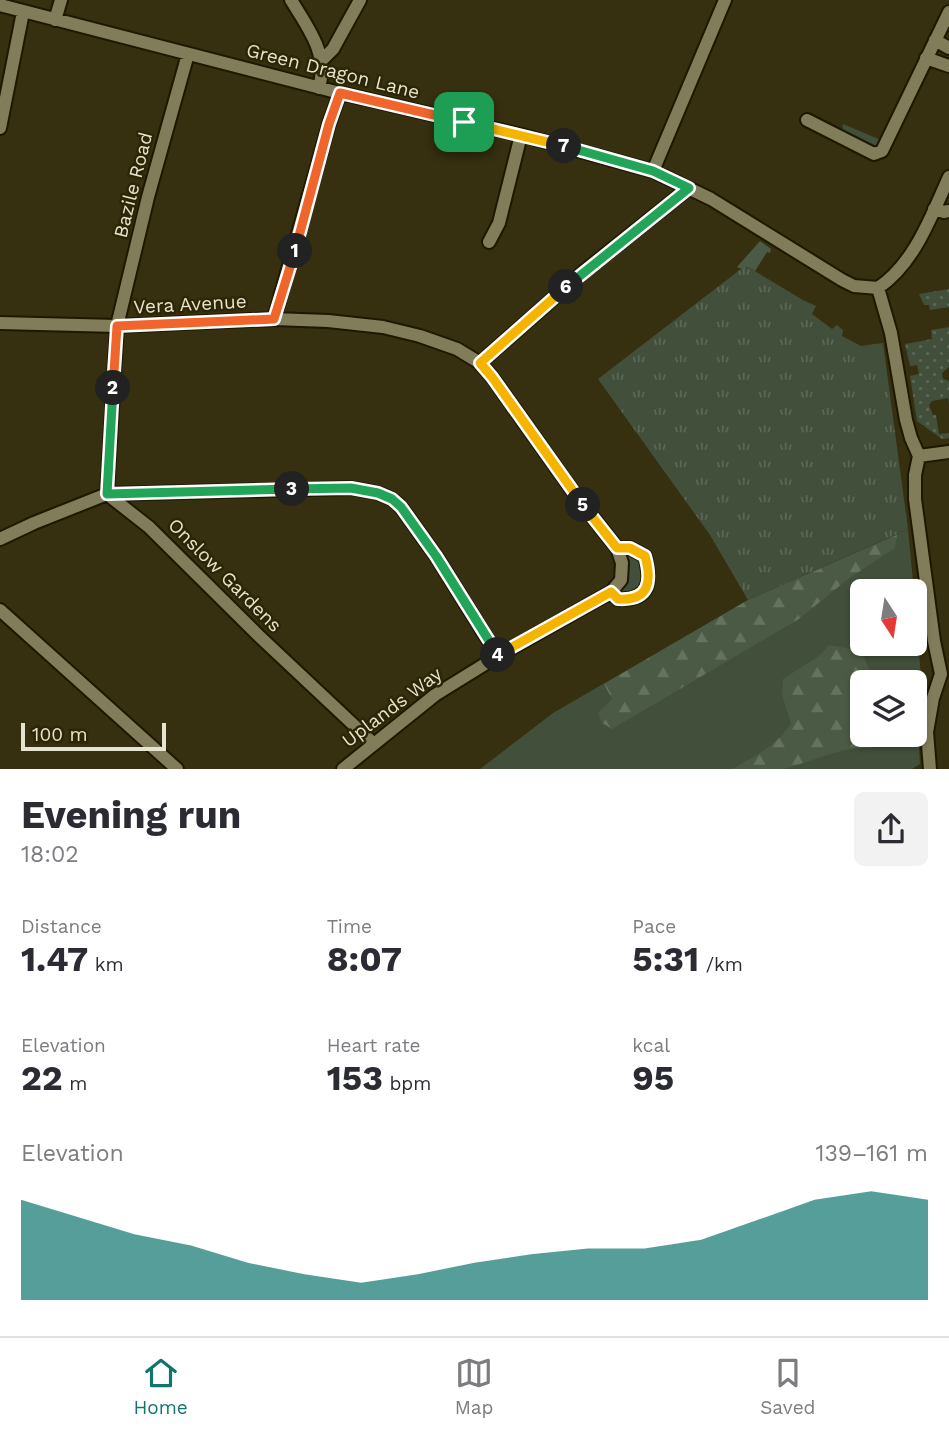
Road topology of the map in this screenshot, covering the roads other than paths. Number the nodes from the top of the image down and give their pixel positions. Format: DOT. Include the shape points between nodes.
graph roads {
  1 [pos="61,0"];
  2 [pos="291,0"];
  3 [pos="360,0"];
  4 [pos="725,0"];
  5 [pos="0,5"];
  6 [pos="23,12"];
  7 [pos="949,12"];
  8 [pos="55,20"];
  9 [pos="935,40"];
  10 [pos="949,48"];
  11 [pos="188,54"];
  12 [pos="926,58"];
  13 [pos="322,60"];
  14 [pos="949,66"];
  15 [pos="319,88"];
  16 [pos="340,93"];
  17 [pos="807,120"];
  18 [pos="0,128"];
  19 [pos="521,135"];
  20 [pos="653,171"];
  21 [pos="949,177"];
  22 [pos="689,188"];
  23 [pos="934,209"];
  24 [pos="949,211"];
  25 [pos="489,242"];
  26 [pos="878,288"];
  27 [pos="274,319"];
  28 [pos="0,323"];
  29 [pos="117,326"];
  30 [pos="480,363"];
  31 [pos="949,452"];
  32 [pos="919,456"];
  33 [pos="107,494"];
  34 [pos="0,539"];
  35 [pos="617,548"];
  36 [pos="611,592"];
  37 [pos="0,610"];
  38 [pos="498,656"];
  39 [pos="945,674"];
  40 [pos="374,744"];
  41 [pos="177,769"];
  42 [pos="343,769"];
  43 [pos="930,769"];
  1 -- 8 [label="street"];
  2 -- 13 [label="street"];
  3 -- 13 [label="street"];
  4 -- 20 [label="street"];
  5 -- 6 [label="street, Green Dragon Lane"];
  6 -- 8 [label="street, Green Dragon Lane"];
  6 -- 18 [label="street"];
  7 -- 9 [label="street"];
  8 -- 11 [label="street, Green Dragon Lane"];
  9 -- 10 [label="street"];
  9 -- 12 [label="street"];
  11 -- 15 [label="street, Green Dragon Lane"];
  11 -- 29 [label="street, Bazile Road"];
  12 -- 14 [label="street"];
  12 -- 17 [label="street" via="878,153"];
  13 -- 15 [label="street"];
  15 -- 16 [label="street, Green Dragon Lane"];
  16 -- 19 [label="street, Green Dragon Lane"];
  16 -- 27 [label="street"];
  19 -- 20 [label="street, Green Dragon Lane"];
  19 -- 25 [label="street" via="499,223"];
  20 -- 22 [label="street, Green Dragon Lane"];
  21 -- 23 [label="street"];
  22 -- 26 [label="street, Green Dragon Lane" via="853,286"];
  22 -- 30 [label="street" via="582,273"];
  23 -- 24 [label="street"];
  23 -- 26 [label="street" via="907,260"];
  26 -- 32 [label="street" via="891,332 905,420"];
  27 -- 29 [label="street, Vera Avenue"];
  27 -- 30 [label="street, Vera Avenue" via="383,327 457,349"];
  28 -- 29 [label="street, Vera Avenue"];
  29 -- 33 [label="street"];
  30 -- 35 [label="street, Vera Avenue"];
  31 -- 32 [label="street"];
  32 -- 39 [label="street" via="915,499 934,641"];
  33 -- 34 [label="street"];
  33 -- 38 [label="street" via="351,488 378,493 401,507"];
  33 -- 40 [label="street, Onslow Gardens" via="149,527"];
  35 -- 36 [label="street" via="621,580"];
  35 -- 36 [label="street" via="630,548 645,556 650,574 648,588 639,596 618,599"];
  36 -- 38 [label="street, Uplands Way"];
  37 -- 41 [label="street"];
  38 -- 40 [label="street, Uplands Way" via="435,695"];
  39 -- 43 [label="street" via="933,698 927,732"];
  40 -- 42 [label="street, Uplands Way"];
}
